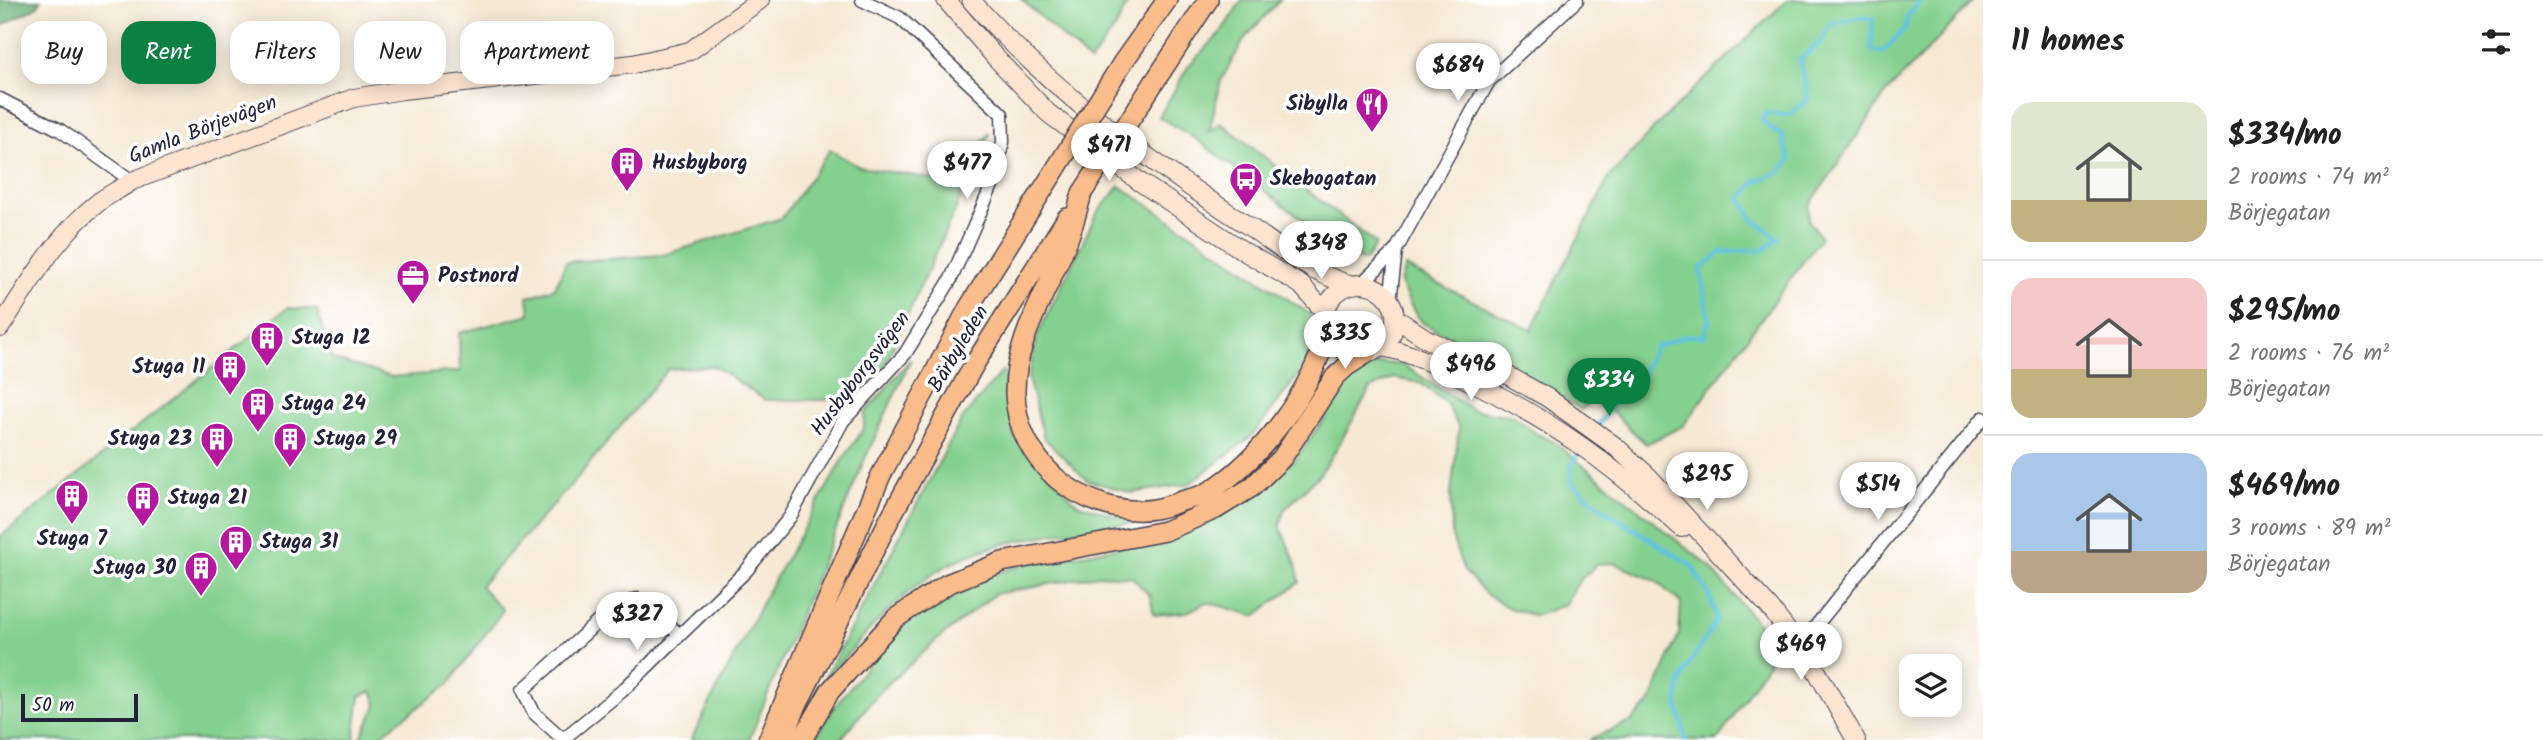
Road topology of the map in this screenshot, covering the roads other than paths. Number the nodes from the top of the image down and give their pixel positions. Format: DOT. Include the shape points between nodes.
graph roads {
  1 [pos="760,0"];
  2 [pos="862,0"];
  3 [pos="946,0"];
  4 [pos="971,0"];
  5 [pos="1150,0"];
  6 [pos="1167,0"];
  7 [pos="1208,0"];
  8 [pos="1577,0"];
  9 [pos="1123,62"];
  10 [pos="0,99"];
  11 [pos="132,181"];
  12 [pos="1082,193"];
  13 [pos="1396,250"];
  14 [pos="1357,285"];
  15 [pos="1392,309"];
  16 [pos="1326,322"];
  17 [pos="0,328"];
  18 [pos="1375,350"];
  19 [pos="1983,418"];
  20 [pos="1770,608"];
  21 [pos="679,634"];
  22 [pos="1799,647"];
  23 [pos="768,740"];
  24 [pos="783,740"];
  25 [pos="802,740"];
  26 [pos="1856,740"];
  1 -- 11 [label="street, Gamla Börjevägen" via="690,51 633,64 354,98"];
  2 -- 21 [label="street, Husbyborgsvägen" via="900,18 1002,114 1003,142 993,183 951,279 905,354 843,421 790,517 746,571"];
  3 -- 16 [label="street" via="1048,113 1139,182 1309,291"];
  4 -- 14 [label="street" via="1064,92 1152,162 1319,275"];
  5 -- 9 [label="main road"];
  6 -- 9 [label="main road, Bärbyleden"];
  7 -- 12 [label="main road, Bärbyleden, bridge"];
  8 -- 13 [label="street" via="1489,81"];
  9 -- 23 [label="main road, Bärbyleden, bridge" via="969,307 881,475"];
  10 -- 11 [label="street" via="60,130"];
  11 -- 17 [label="street, Gamla Börjevägen" via="100,201 73,226"];
  12 -- 16 [label="main road" via="1065,247 1017,362 1015,395 1028,446 1043,467 1091,501 1153,510 1208,493 1251,460 1279,423 1313,372"];
  12 -- 24 [label="main road, Bärbyleden" via="975,363 922,459"];
  13 -- 14 [label="street"];
  13 -- 15 [label="street"];
  14 -- 15 [label="street" via="1378,289"];
  14 -- 16 [label="street" via="1335,294"];
  15 -- 18 [label="street" via="1390,337"];
  15 -- 20 [label="street" via="1427,339 1533,389 1615,446"];
  16 -- 18 [label="street" via="1332,340 1348,352"];
  18 -- 20 [label="street" via="1418,357 1486,388 1568,435 1650,499"];
  18 -- 25 [label="main road" via="1335,377 1282,458 1252,487 1216,509 1165,531 1002,562 947,584 896,618 831,691"];
  19 -- 22 [label="street"];
  20 -- 22 [label="street"];
  21 -- 21 [label="street, Husbyborgsvägen" via="622,691 563,739 534,713 523,690 612,608 637,598"];
  22 -- 26 [label="street"];
}
